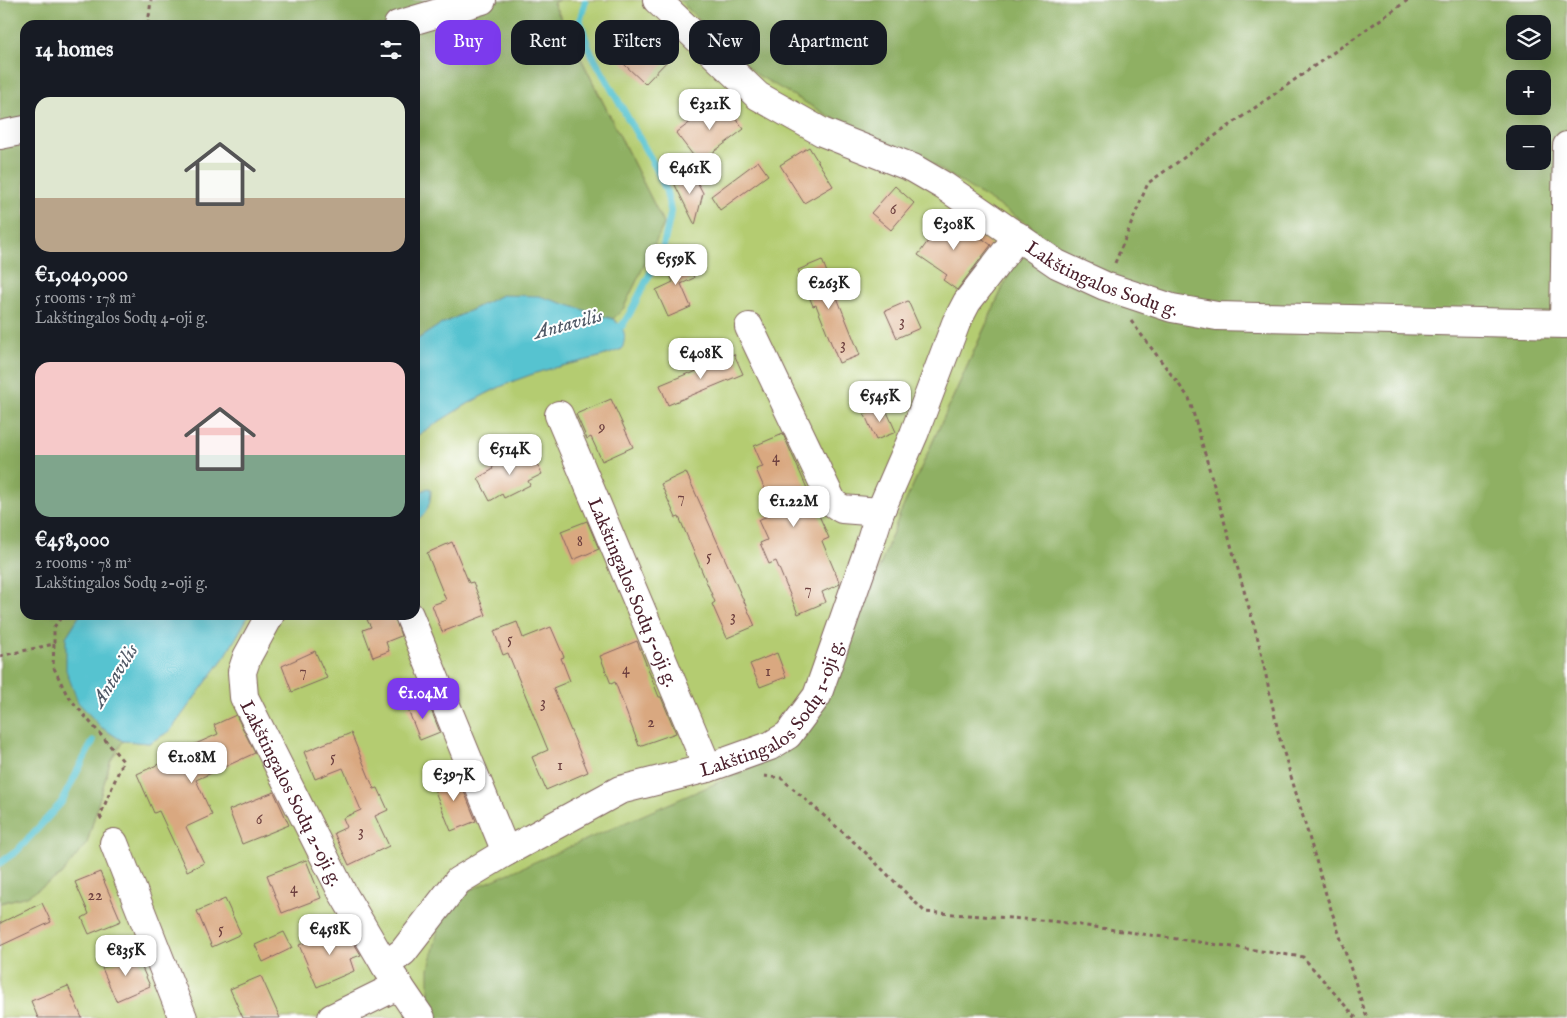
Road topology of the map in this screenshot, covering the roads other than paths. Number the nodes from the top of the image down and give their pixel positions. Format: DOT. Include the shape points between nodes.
graph roads {
  1 [pos="482,0"];
  2 [pos="656,0"];
  3 [pos="415,20"];
  4 [pos="20,131"];
  5 [pos="0,135"];
  6 [pos="1567,146"];
  7 [pos="1018,236"];
  8 [pos="1565,324"];
  9 [pos="749,327"];
  10 [pos="560,415"];
  11 [pos="880,512"];
  12 [pos="267,620"];
  13 [pos="411,620"];
  14 [pos="708,768"];
  15 [pos="114,843"];
  16 [pos="506,852"];
  17 [pos="392,975"];
  18 [pos="183,1018"];
  19 [pos="332,1018"];
  20 [pos="421,1018"];
  1 -- 3 [label="street"];
  2 -- 7 [label="street, Lakštingalos Sodų g." via="758,96 822,132 913,168"];
  4 -- 5 [label="street"];
  6 -- 8 [label="street"];
  7 -- 8 [label="street, Lakštingalos Sodų g." via="1057,264 1106,286 1172,308 1217,316"];
  7 -- 11 [label="street, Lakštingalos Sodų 1-oji g." via="967,302 956,323"];
  9 -- 11 [label="street" via="833,503 842,509"];
  10 -- 14 [label="street, Lakštingalos Sodų 5-oji g."];
  11 -- 14 [label="street, Lakštingalos Sodų 1-oji g." via="817,696 788,735 770,746"];
  12 -- 17 [label="street, Lakštingalos Sodų 2-oji g." via="242,672 244,697 342,892"];
  13 -- 16 [label="street"];
  14 -- 16 [label="street, Lakštingalos Sodų 1-oji g." via="620,790"];
  15 -- 18 [label="street"];
  16 -- 17 [label="street, Lakštingalos Sodų 1-oji g." via="458,881 403,952"];
  17 -- 19 [label="street, Lakštingalos Sodų 1-oji g."];
  17 -- 20 [label="street"];
}
